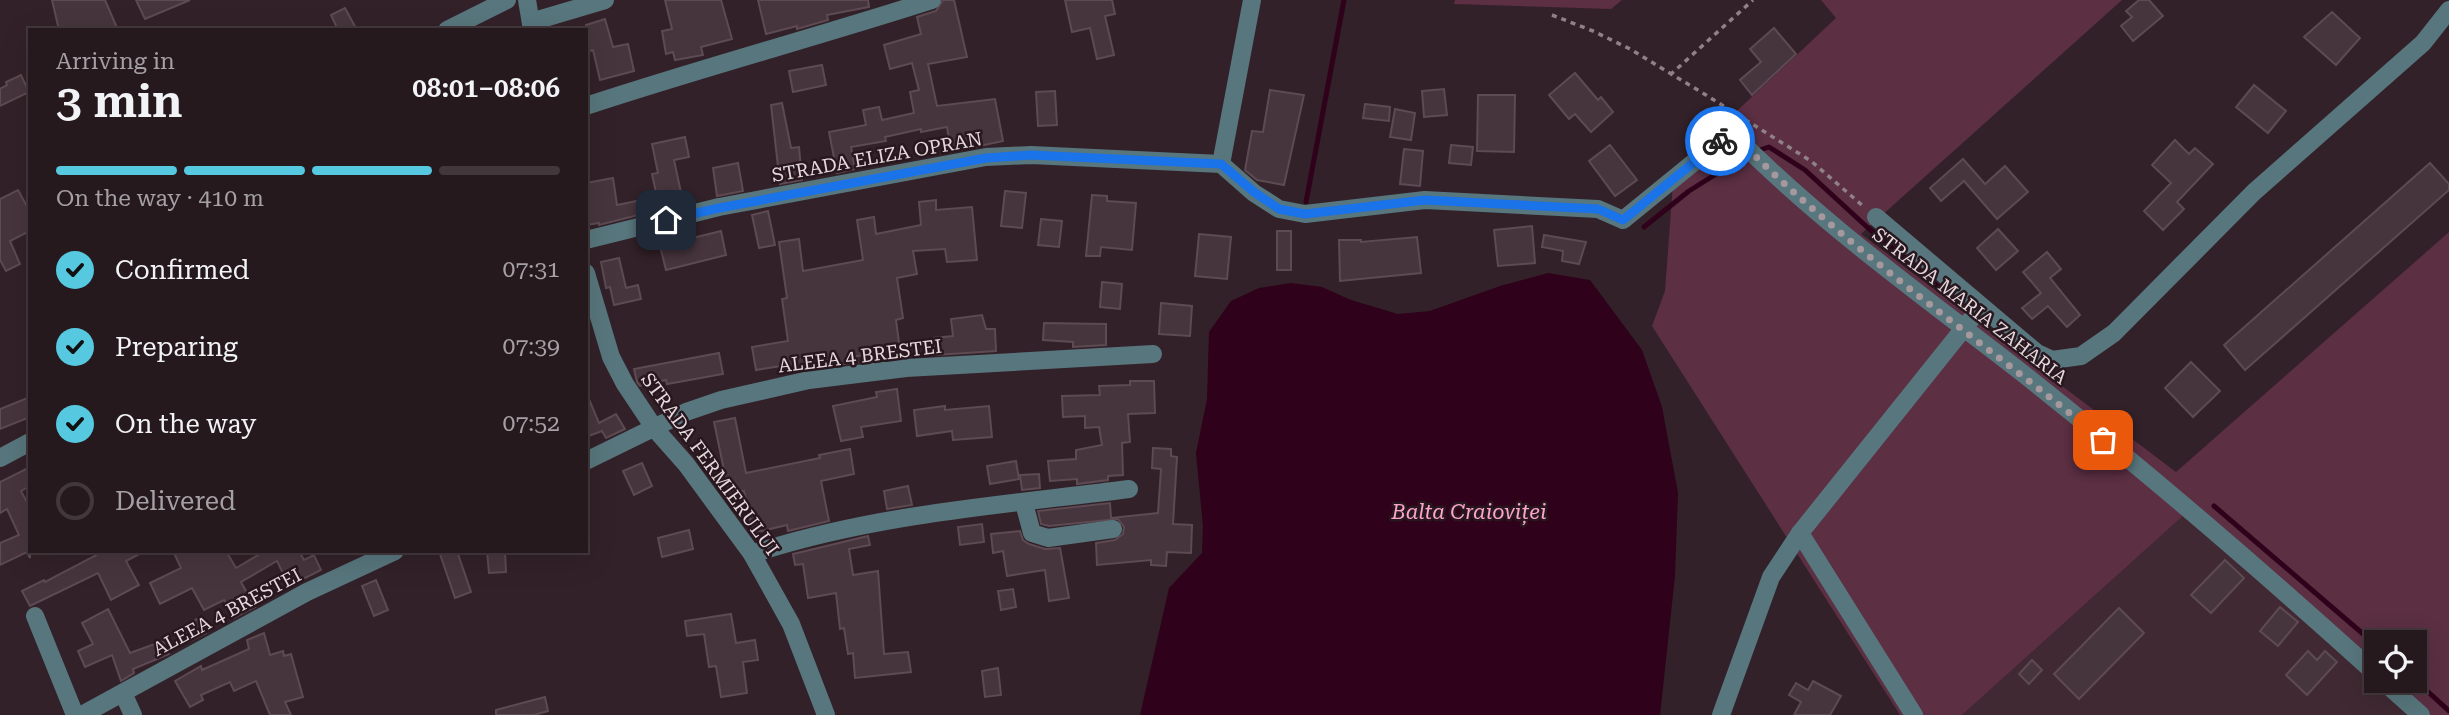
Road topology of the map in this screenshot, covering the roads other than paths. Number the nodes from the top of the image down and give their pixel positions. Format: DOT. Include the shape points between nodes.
graph roads {
  1 [pos="507,0"];
  2 [pos="527,0"];
  3 [pos="605,0"];
  4 [pos="932,0"];
  5 [pos="1252,0"];
  6 [pos="2449,10"];
  7 [pos="532,26"];
  8 [pos="451,28"];
  9 [pos="588,105"];
  10 [pos="1221,164"];
  11 [pos="1875,217"];
  12 [pos="588,240"];
  13 [pos="588,280"];
  14 [pos="1980,308"];
  15 [pos="1961,329"];
  16 [pos="2037,353"];
  17 [pos="1153,354"];
  18 [pos="2020,372"];
  19 [pos="655,429"];
  20 [pos="28,443"];
  21 [pos="0,458"];
  22 [pos="588,460"];
  23 [pos="1129,489"];
  24 [pos="1024,503"];
  25 [pos="1112,529"];
  26 [pos="1800,533"];
  27 [pos="391,553"];
  28 [pos="752,554"];
  29 [pos="35,617"];
  30 [pos="2364,663"];
  31 [pos="124,693"];
  32 [pos="2397,693"];
  33 [pos="75,715"];
  34 [pos="82,715"];
  35 [pos="133,715"];
  36 [pos="826,715"];
  37 [pos="1721,715"];
  38 [pos="1914,715"];
  39 [pos="2421,715"];
  1 -- 8 [label="street"];
  2 -- 7 [label="street"];
  3 -- 7 [label="street"];
  4 -- 9 [label="street"];
  5 -- 10 [label="street"];
  6 -- 16 [label="street" via="2423,43 2254,192 2114,332 2081,356 2052,360"];
  10 -- 12 [label="street, STRADA ELIZA OPRAN" via="1031,155 986,158 719,208"];
  10 -- 15 [label="street, STRADA MARIA ZAHARIA" via="1279,209 1305,214 1425,200 1598,209 1623,220 1731,132 1777,179"];
  11 -- 14 [label="street"];
  13 -- 19 [label="street, STRADA FERMIERULUI" via="611,357"];
  14 -- 15 [label="street"];
  14 -- 16 [label="street"];
  15 -- 18 [label="street, STRADA MARIA ZAHARIA"];
  15 -- 26 [label="street"];
  16 -- 18 [label="street"];
  17 -- 19 [label="street, ALEEA 4 BRESTEI" via="906,368 809,380 709,404"];
  18 -- 30 [label="street, STRADA MARIA ZAHARIA" via="2269,577"];
  19 -- 22 [label="street, ALEEA 4 BRESTEI"];
  19 -- 28 [label="street, STRADA FERMIERULUI"];
  20 -- 21 [label="street"];
  23 -- 24 [label="street"];
  24 -- 25 [label="street" via="1032,533 1048,538"];
  24 -- 28 [label="street" via="837,530"];
  26 -- 37 [label="street" via="1771,577"];
  26 -- 38 [label="street"];
  27 -- 31 [label="street, ALEEA 4 BRESTEI" via="307,592"];
  28 -- 36 [label="street, STRADA FERMIERULUI" via="792,625"];
  29 -- 33 [label="street"];
  31 -- 34 [label="street, ALEEA 4 BRESTEI"];
  31 -- 35 [label="street"];
  32 -- 39 [label="street"];
}
